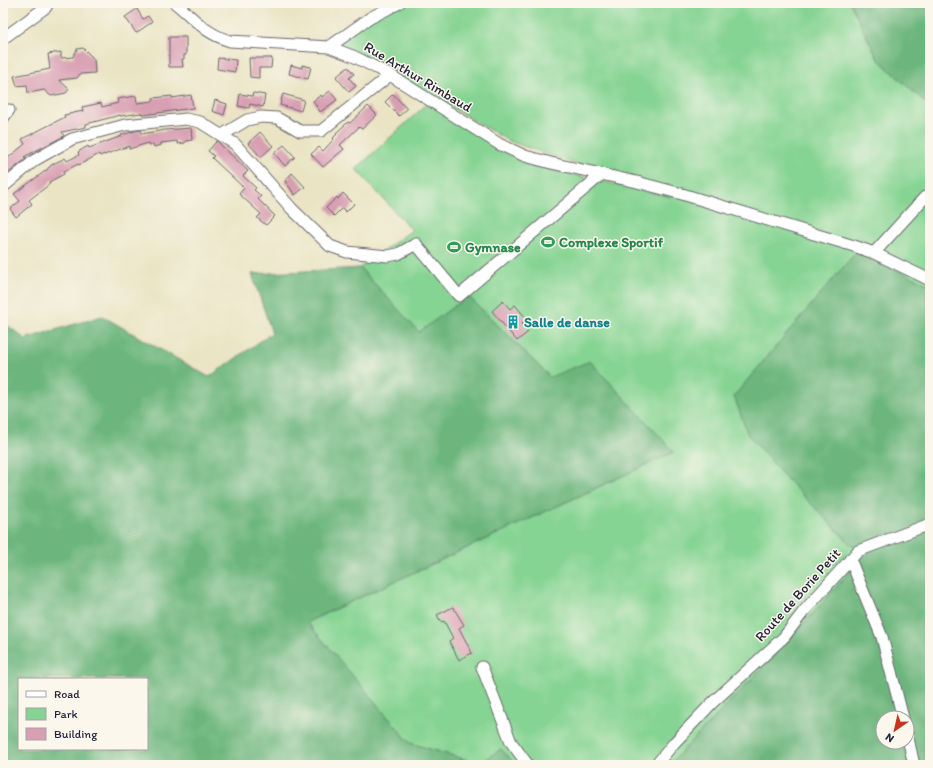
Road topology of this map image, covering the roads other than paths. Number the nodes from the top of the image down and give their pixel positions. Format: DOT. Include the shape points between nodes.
graph roads {
  1 [pos="48,3"];
  2 [pos="175,3"];
  3 [pos="398,3"];
  4 [pos="5,37"];
  5 [pos="328,47"];
  6 [pos="390,75"];
  7 [pos="222,135"];
  8 [pos="602,174"];
  9 [pos="3,187"];
  10 [pos="925,197"];
  11 [pos="874,253"];
  12 [pos="930,280"];
  13 [pos="930,524"];
  14 [pos="850,558"];
  15 [pos="482,667"];
  16 [pos="901,710"];
  17 [pos="911,750"];
  18 [pos="528,765"];
  19 [pos="656,765"];
  20 [pos="914,765"];
  1 -- 4 [label="street"];
  2 -- 5 [label="street, Rue Arthur Rimbaud" via="204,29 230,41"];
  3 -- 5 [label="street" via="370,18"];
  5 -- 6 [label="street, Rue Arthur Rimbaud"];
  6 -- 7 [label="street" via="321,131 300,131 277,118 261,117 247,120"];
  6 -- 8 [label="street, Rue Arthur Rimbaud" via="499,144 525,156"];
  7 -- 8 [label="street" via="235,144 292,209 330,246 347,252 388,256 398,254 416,244 459,296"];
  7 -- 9 [label="street" via="200,122 186,119 125,125 72,139 35,160"];
  8 -- 11 [label="street, Rue Arthur Rimbaud" via="682,194"];
  10 -- 11 [label="street"];
  11 -- 12 [label="street, Rue Arthur Rimbaud"];
  13 -- 14 [label="street, Route de Borie Petit" via="858,551"];
  14 -- 16 [label="street" via="882,637"];
  14 -- 19 [label="street, Route de Borie Petit" via="784,637 712,702"];
  15 -- 18 [label="street" via="512,742"];
  17 -- 20 [label="street"];
}
